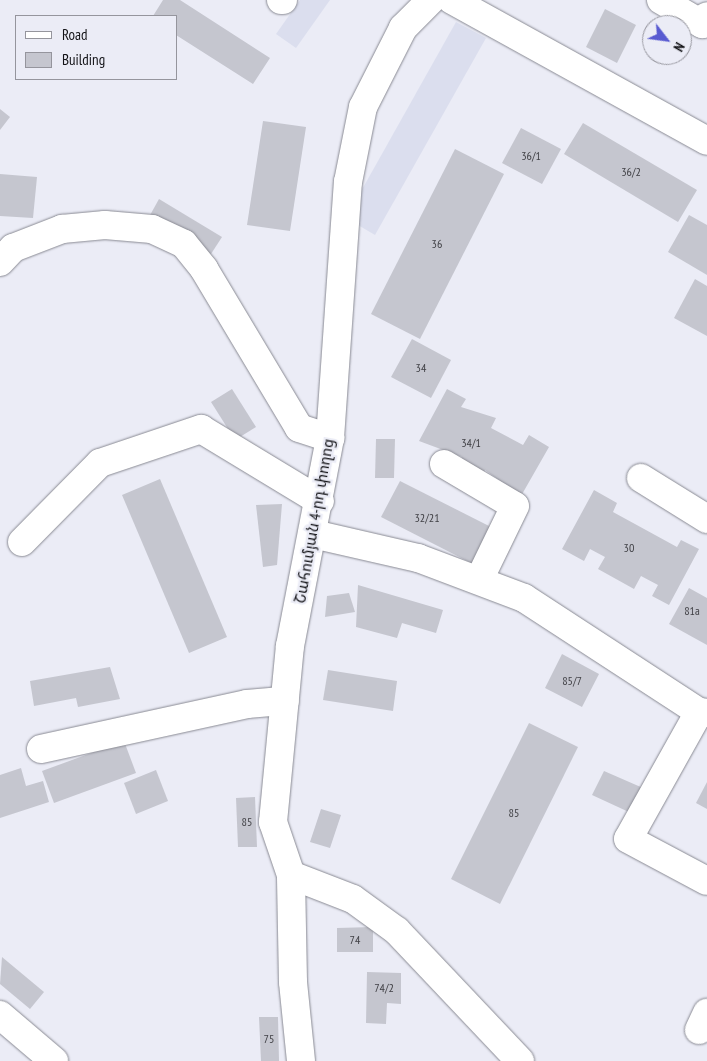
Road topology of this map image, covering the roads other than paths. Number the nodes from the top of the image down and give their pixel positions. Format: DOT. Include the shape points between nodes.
graph roads {
  1 [pos="431,0"];
  2 [pos="452,0"];
  3 [pos="661,0"];
  4 [pos="707,16"];
  5 [pos="707,141"];
  6 [pos="0,262"];
  7 [pos="330,438"];
  8 [pos="444,464"];
  9 [pos="641,478"];
  10 [pos="320,501"];
  11 [pos="707,519"];
  12 [pos="313,534"];
  13 [pos="22,542"];
  14 [pos="480,578"];
  15 [pos="285,701"];
  16 [pos="703,712"];
  17 [pos="41,749"];
  18 [pos="291,875"];
  19 [pos="707,881"];
  20 [pos="0,1015"];
  21 [pos="54,1061"];
  22 [pos="302,1061"];
  23 [pos="520,1061"];
  1 -- 7 [label="street, Շահումյան 4-րդ փողոց" via="403,28 363,108 348,182"];
  2 -- 5 [label="street"];
  3 -- 4 [label="street" via="702,24"];
  6 -- 7 [label="street" via="13,248 70,228 105,225 152,229 184,244 204,269 299,428"];
  7 -- 10 [label="street, Շահումյան 4-րդ փողոց"];
  8 -- 14 [label="street" via="515,506"];
  9 -- 11 [label="street"];
  10 -- 12 [label="street, Շահումյան 4-րդ փողոց"];
  10 -- 13 [label="street" via="201,429 100,463"];
  12 -- 14 [label="street" via="418,558"];
  12 -- 15 [label="street, Շահումյան 4-րդ փողոց" via="290,646"];
  14 -- 16 [label="street" via="524,598"];
  15 -- 17 [label="street" via="247,704"];
  15 -- 18 [label="street, Շահումյան 4-րդ փողոց" via="273,822"];
  16 -- 19 [label="street" via="628,839"];
  18 -- 22 [label="street, Շահումյան 4-րդ փողոց" via="293,982"];
  18 -- 23 [label="street" via="353,899 397,931"];
  20 -- 21 [label="street"];
}
